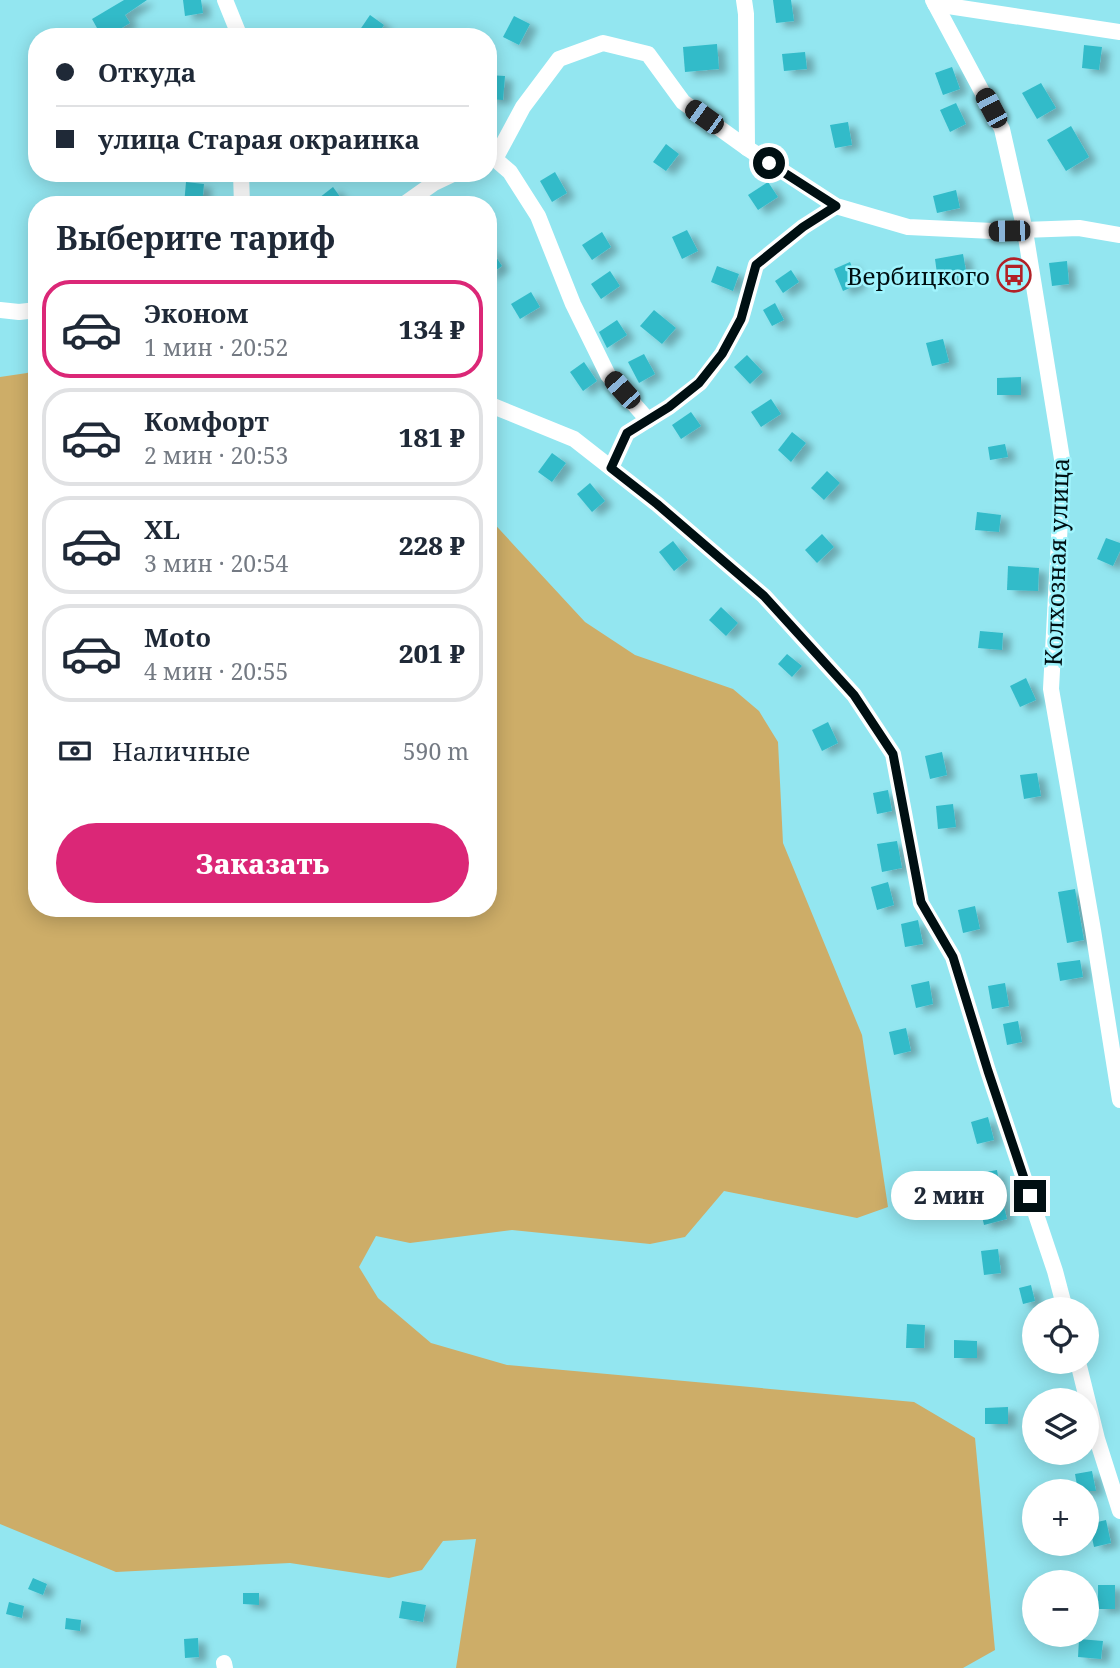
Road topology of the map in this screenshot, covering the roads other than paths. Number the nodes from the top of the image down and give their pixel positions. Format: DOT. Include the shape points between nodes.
graph roads {
  1 [pos="225,0"];
  2 [pos="744,0"];
  3 [pos="934,2"];
  4 [pos="236,28"];
  5 [pos="1120,33"];
  6 [pos="747,148"];
  7 [pos="497,151"];
  8 [pos="497,163"];
  9 [pos="436,182"];
  10 [pos="415,196"];
  11 [pos="836,206"];
  12 [pos="1025,231"];
  13 [pos="1120,235"];
  14 [pos="0,310"];
  15 [pos="28,311"];
  16 [pos="497,408"];
  17 [pos="648,420"];
  18 [pos="611,468"];
  19 [pos="1120,1100"];
  20 [pos="1062,1297"];
  21 [pos="1081,1374"];
  22 [pos="1120,1511"];
  1 -- 4 [label="street"];
  2 -- 6 [label="street"];
  3 -- 5 [label="street"];
  3 -- 12 [label="street, Колхозная улица" via="1002,129"];
  6 -- 7 [label="street" via="683,102 648,54 603,43 559,59"];
  6 -- 11 [label="street"];
  8 -- 17 [label="street" via="510,172 538,216 608,375"];
  9 -- 10 [label="street"];
  11 -- 12 [label="street" via="908,227"];
  11 -- 17 [label="street" via="756,265 741,319 722,354 699,383"];
  12 -- 13 [label="street" via="1079,228"];
  12 -- 19 [label="street, Колхозная улица" via="1063,465 1051,689"];
  14 -- 15 [label="street"];
  16 -- 18 [label="street" via="574,439"];
  17 -- 18 [label="street" via="627,433"];
  18 -- 20 [label="street" via="764,596 854,695 893,754 921,902 953,957"];
  21 -- 22 [label="street"];
}
